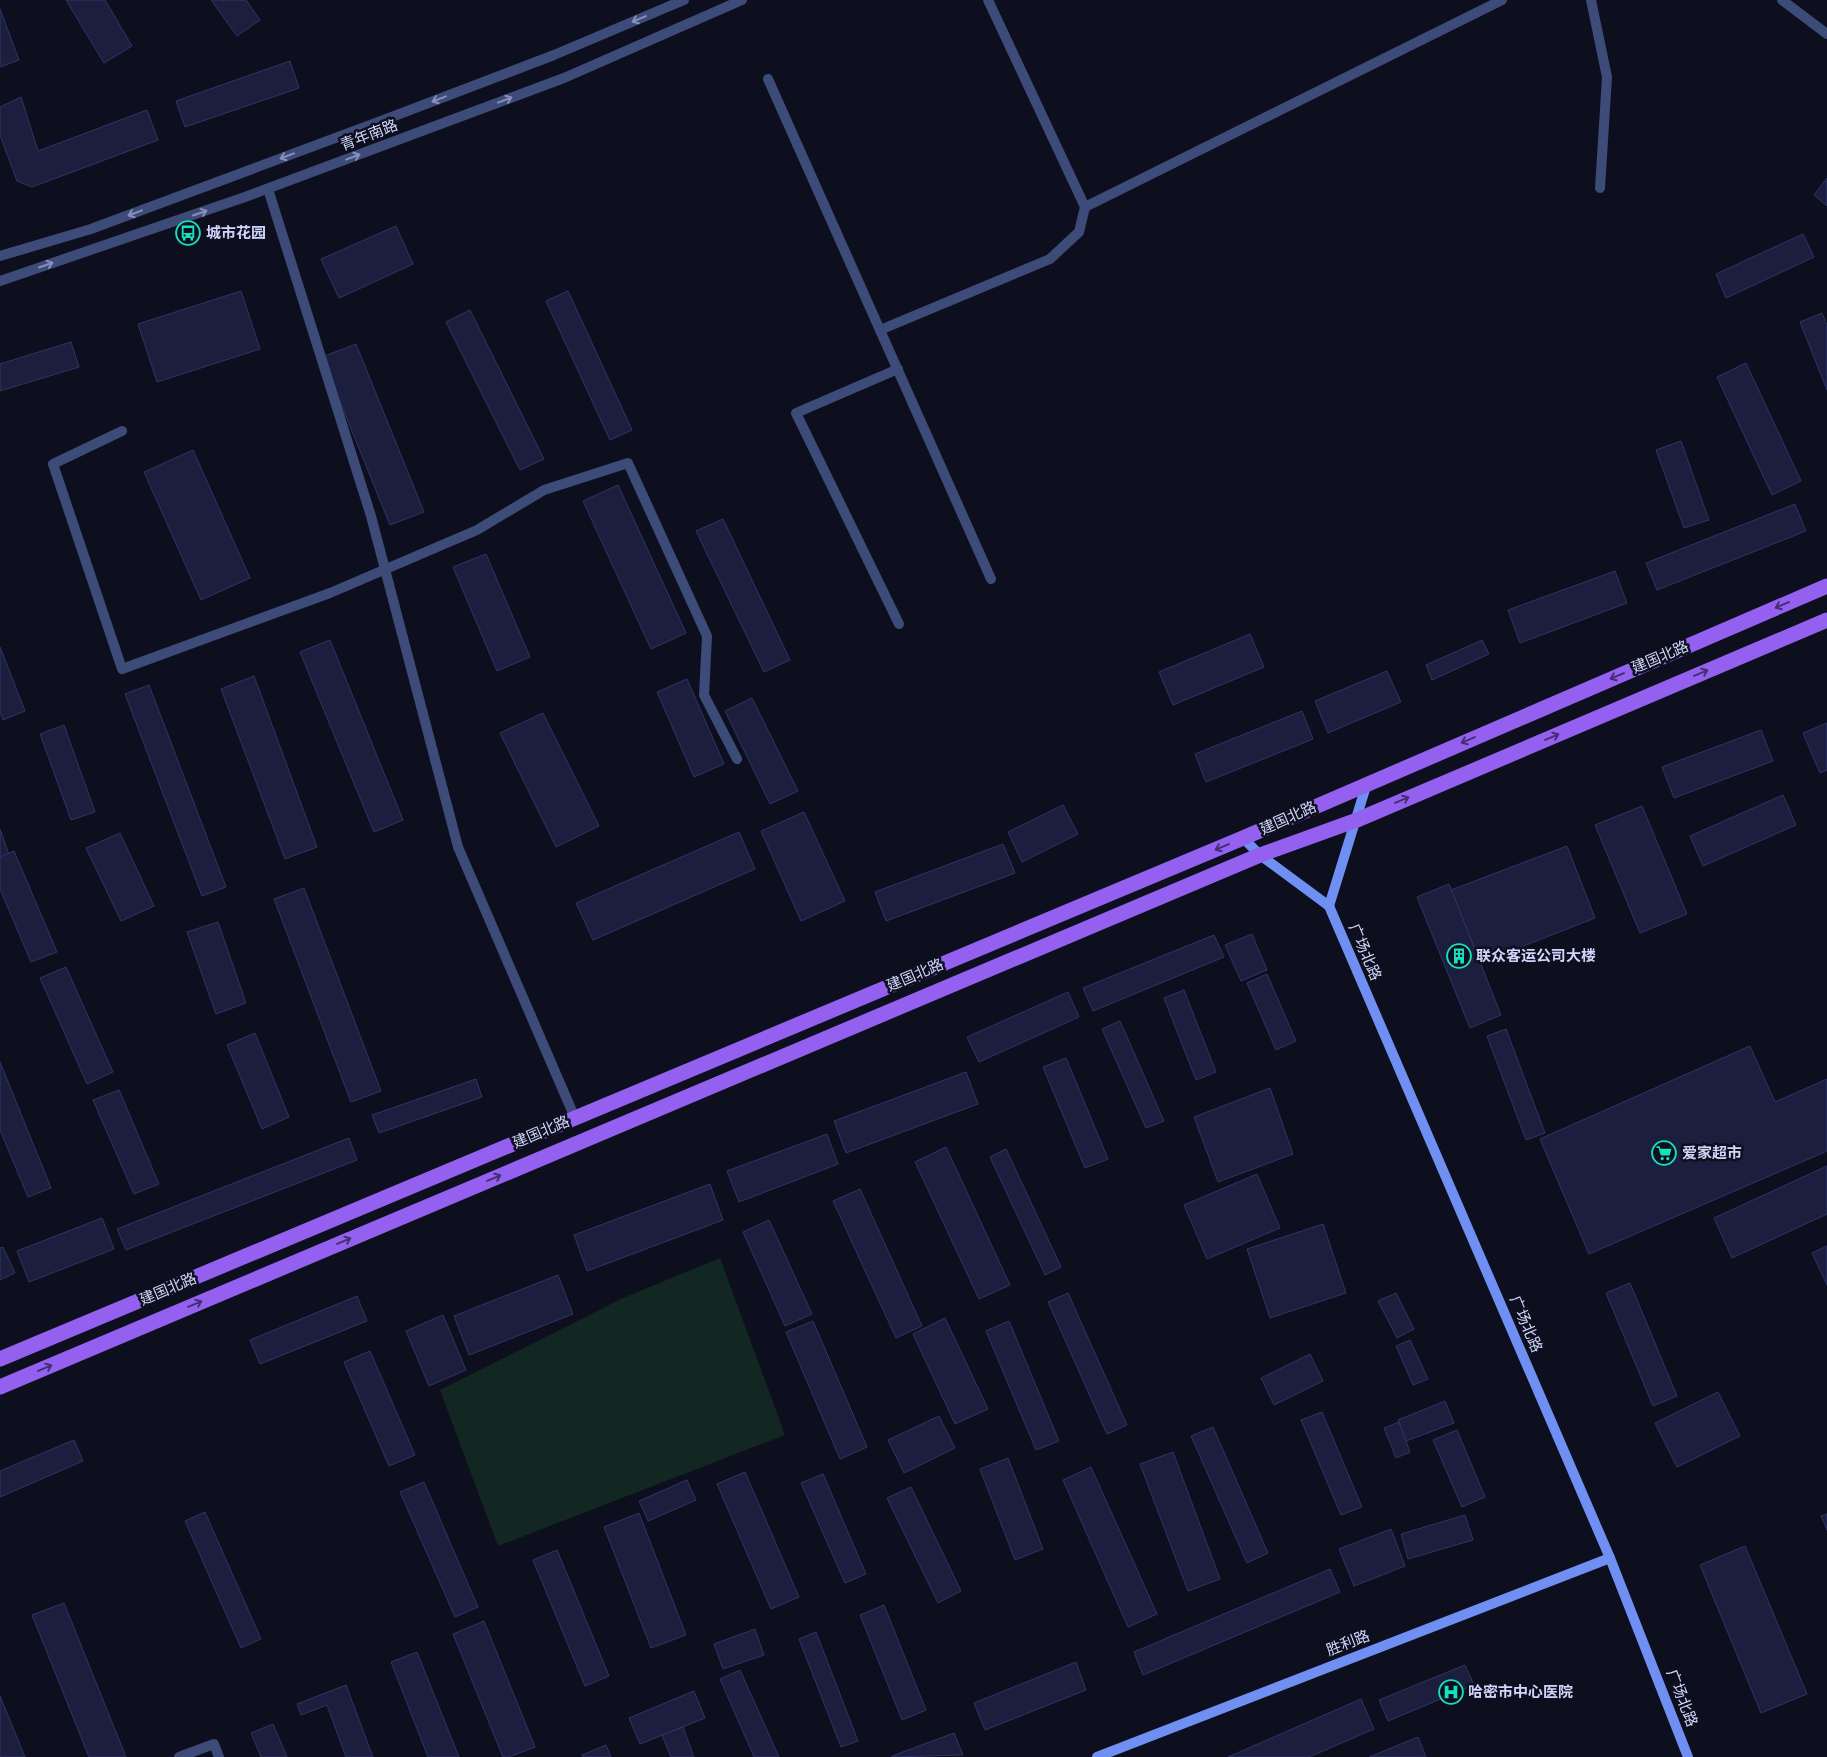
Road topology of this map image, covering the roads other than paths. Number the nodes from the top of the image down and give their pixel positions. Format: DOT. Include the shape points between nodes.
graph roads {
  1 [pos="684,0"];
  2 [pos="742,0"];
  3 [pos="988,0"];
  4 [pos="1502,0"];
  5 [pos="1591,0"];
  6 [pos="1782,0"];
  7 [pos="1827,34"];
  8 [pos="768,80"];
  9 [pos="1600,188"];
  10 [pos="268,189"];
  11 [pos="1085,208"];
  12 [pos="0,256"];
  13 [pos="0,280"];
  14 [pos="880,330"];
  15 [pos="898,369"];
  16 [pos="122,431"];
  17 [pos="384,570"];
  18 [pos="992,579"];
  19 [pos="1827,586"];
  20 [pos="1827,620"];
  21 [pos="899,624"];
  22 [pos="737,759"];
  23 [pos="1367,783"];
  24 [pos="1357,820"];
  25 [pos="1244,838"];
  26 [pos="1260,855"];
  27 [pos="1329,906"];
  28 [pos="575,1118"];
  29 [pos="0,1359"];
  30 [pos="0,1387"];
  31 [pos="1610,1558"];
  32 [pos="179,1757"];
  33 [pos="219,1757"];
  34 [pos="1097,1757"];
  35 [pos="1688,1757"];
  1 -- 12 [label="street, one-way" via="554,55 389,118 91,229"];
  10 -- 2 [label="street, 青年南路, one-way" via="564,78"];
  3 -- 11 [label="street"];
  4 -- 11 [label="street"];
  5 -- 9 [label="street" via="1607,77"];
  6 -- 7 [label="street"];
  8 -- 14 [label="street"];
  13 -- 10 [label="street, 青年南路, one-way"];
  10 -- 17 [label="street" via="371,516"];
  11 -- 14 [label="street" via="1079,232 1050,259"];
  14 -- 15 [label="street"];
  15 -- 18 [label="street"];
  15 -- 21 [label="street" via="796,413"];
  16 -- 17 [label="street" via="52,464 122,669"];
  17 -- 22 [label="street" via="477,530 544,490 628,463 707,636 704,695"];
  17 -- 28 [label="street" via="458,847"];
  19 -- 23 [label="main road, 建国北路, one-way"];
  24 -- 20 [label="main road, 建国北路, one-way"];
  23 -- 24 [label="main road"];
  23 -- 25 [label="main road, 建国北路"];
  24 -- 26 [label="main road, 建国北路"];
  24 -- 27 [label="main road"];
  25 -- 26 [label="main road"];
  25 -- 28 [label="main road, 建国北路, one-way"];
  26 -- 27 [label="main road"];
  30 -- 26 [label="main road, 建国北路, one-way"];
  27 -- 31 [label="main road, 广场北路"];
  28 -- 29 [label="main road, 建国北路"];
  31 -- 34 [label="main road, 胜利路"];
  31 -- 35 [label="main road, 广场北路"];
  32 -- 33 [label="street" via="214,1744"];
}
